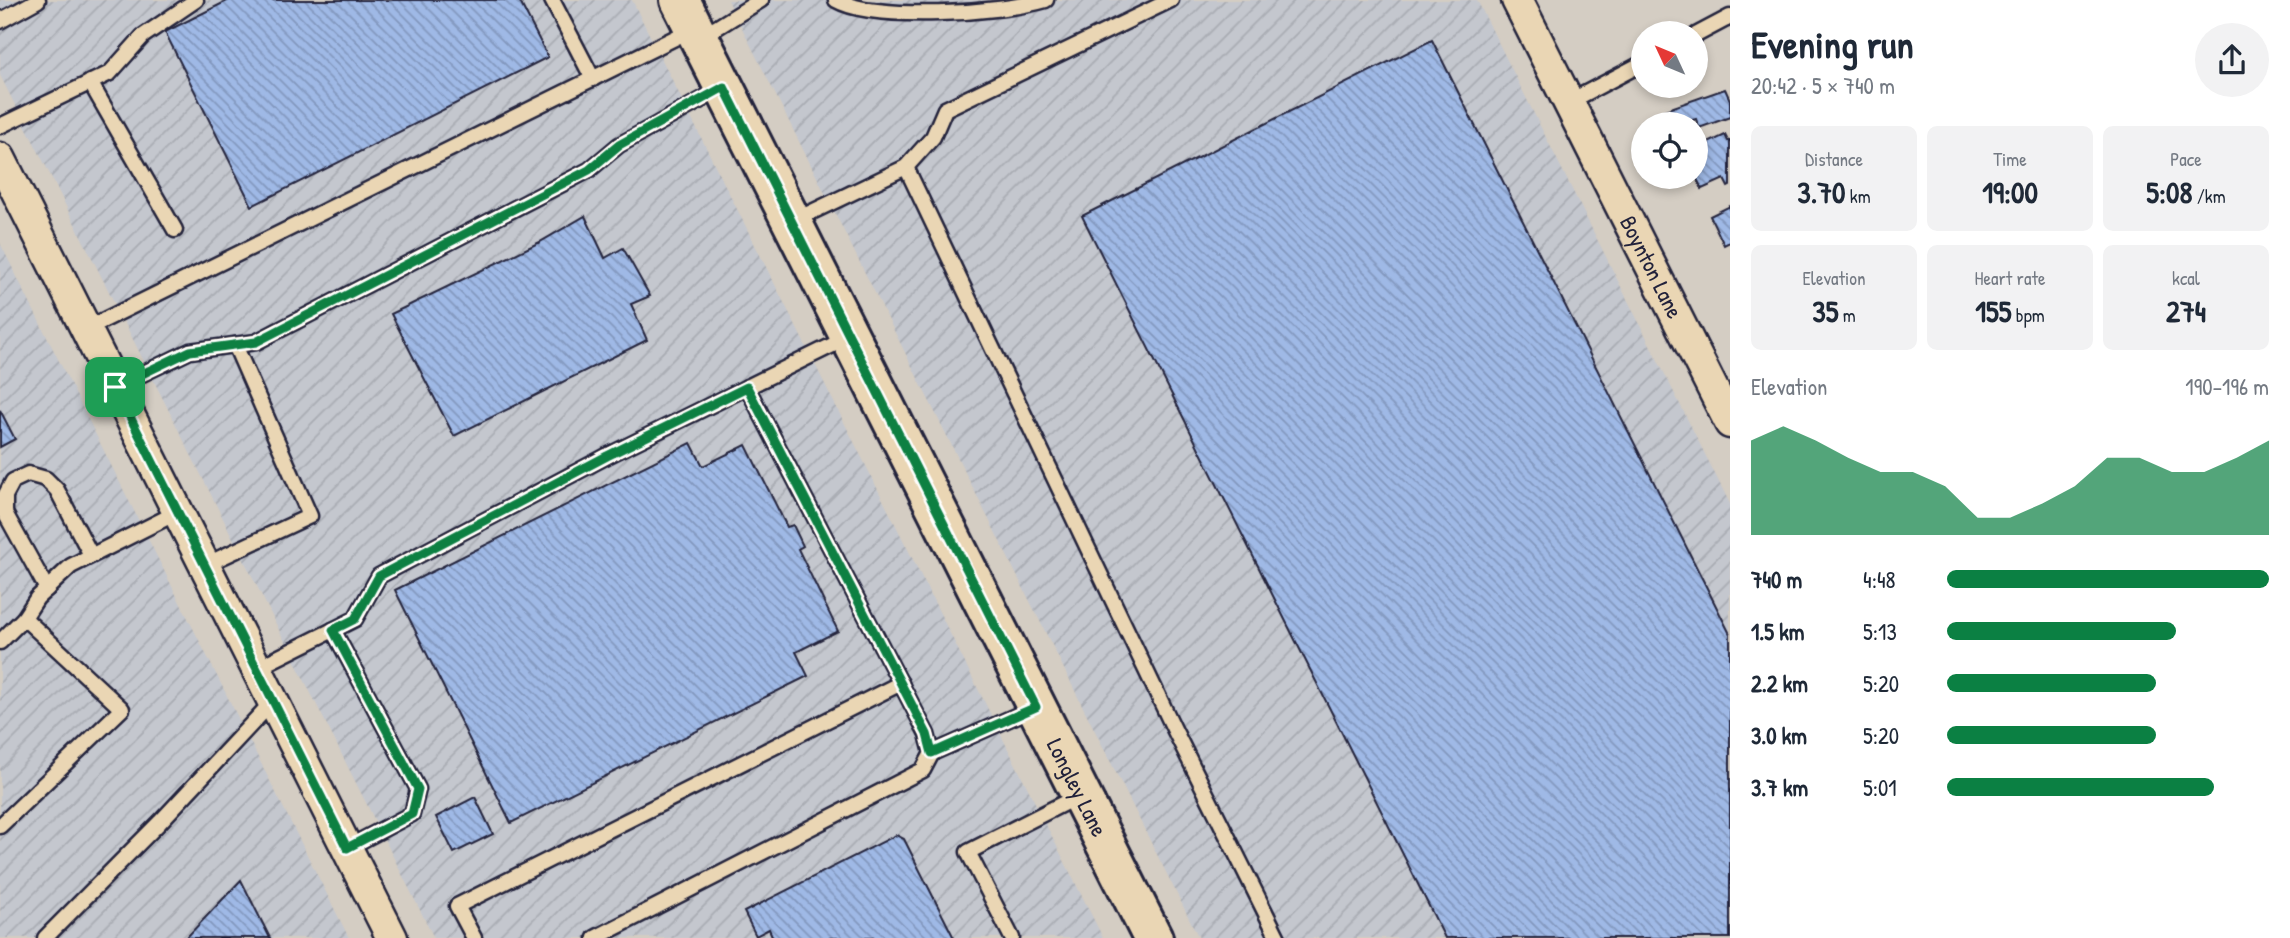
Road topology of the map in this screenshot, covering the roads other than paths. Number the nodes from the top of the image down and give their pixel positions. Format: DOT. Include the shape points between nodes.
graph roads {
  1 [pos="38,0"];
  2 [pos="196,0"];
  3 [pos="552,0"];
  4 [pos="761,0"];
  5 [pos="836,0"];
  6 [pos="1045,0"];
  7 [pos="1171,0"];
  8 [pos="1517,0"];
  9 [pos="1730,17"];
  10 [pos="0,22"];
  11 [pos="692,22"];
  12 [pos="1708,29"];
  13 [pos="1631,69"];
  14 [pos="593,79"];
  15 [pos="90,82"];
  16 [pos="724,87"];
  17 [pos="1569,102"];
  18 [pos="0,126"];
  19 [pos="0,158"];
  20 [pos="906,167"];
  21 [pos="792,222"];
  22 [pos="175,230"];
  23 [pos="86,329"];
  24 [pos="850,337"];
  25 [pos="235,345"];
  26 [pos="115,387"];
  27 [pos="747,387"];
  28 [pos="1730,423"];
  29 [pos="178,512"];
  30 [pos="91,555"];
  31 [pos="205,565"];
  32 [pos="47,589"];
  33 [pos="24,618"];
  34 [pos="333,630"];
  35 [pos="0,642"];
  36 [pos="257,668"];
  37 [pos="901,683"];
  38 [pos="273,701"];
  39 [pos="1036,707"];
  40 [pos="932,753"];
  41 [pos="1080,794"];
  42 [pos="0,826"];
  43 [pos="347,848"];
  44 [pos="45,938"];
  45 [pos="392,938"];
  46 [pos="474,938"];
  47 [pos="595,938"];
  48 [pos="1012,938"];
  49 [pos="1153,938"];
  50 [pos="1278,938"];
  1 -- 10 [label="lane"];
  2 -- 15 [label="lane" via="144,36 110,73"];
  3 -- 14 [label="lane"];
  4 -- 11 [label="lane"];
  5 -- 6 [label="lane" via="864,9 917,12 994,10"];
  7 -- 20 [label="lane" via="945,109 933,137"];
  8 -- 17 [label="street, Boynton Lane"];
  9 -- 12 [label="lane"];
  11 -- 14 [label="lane"];
  11 -- 16 [label="main road, Longley Lane"];
  13 -- 17 [label="lane"];
  14 -- 23 [label="lane"];
  15 -- 18 [label="lane"];
  15 -- 22 [label="lane"];
  16 -- 21 [label="main road, Longley Lane"];
  16 -- 25 [label="lane" via="619,145 589,170 256,342"];
  17 -- 28 [label="street, Boynton Lane"];
  19 -- 23 [label="street"];
  20 -- 21 [label="lane"];
  20 -- 50 [label="lane"];
  21 -- 24 [label="main road, Longley Lane"];
  23 -- 26 [label="street"];
  24 -- 27 [label="lane"];
  24 -- 39 [label="main road, Longley Lane"];
  25 -- 26 [label="lane" via="190,351"];
  25 -- 31 [label="lane" via="310,516"];
  26 -- 29 [label="street"];
  27 -- 34 [label="lane" via="379,576 355,619"];
  27 -- 37 [label="lane"];
  29 -- 30 [label="lane"];
  29 -- 31 [label="street"];
  30 -- 32 [label="lane" via="71,565"];
  30 -- 32 [label="lane" via="57,489 46,479 29,474 13,481 5,496 5,513"];
  31 -- 36 [label="street"];
  32 -- 33 [label="lane"];
  33 -- 35 [label="lane"];
  33 -- 42 [label="lane" via="122,709"];
  34 -- 36 [label="lane"];
  34 -- 43 [label="lane" via="418,789 412,814"];
  36 -- 38 [label="street"];
  37 -- 40 [label="lane"];
  37 -- 46 [label="lane" via="457,906"];
  38 -- 43 [label="street"];
  38 -- 44 [label="lane"];
  39 -- 40 [label="lane"];
  39 -- 41 [label="main road, Longley Lane"];
  40 -- 47 [label="lane" via="923,771"];
  41 -- 48 [label="lane" via="968,852"];
  41 -- 49 [label="main road, Longley Lane"];
  43 -- 45 [label="street"];
}
